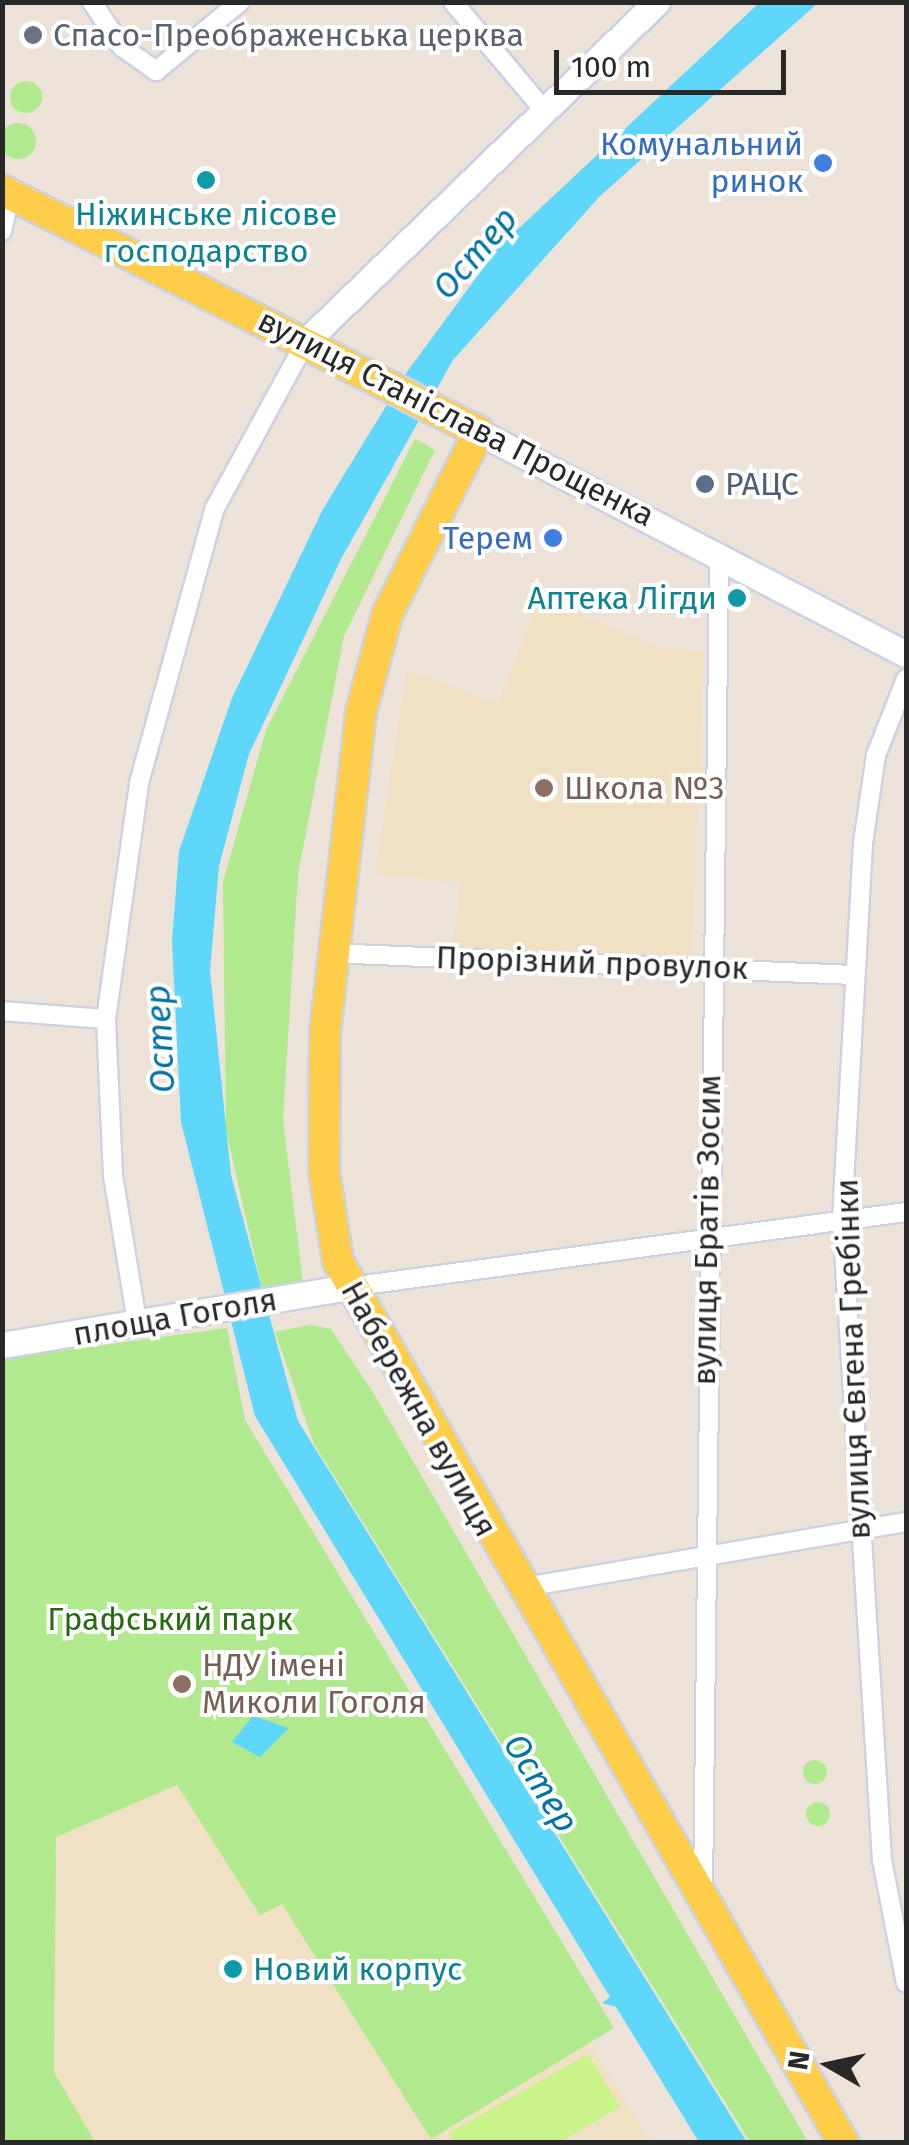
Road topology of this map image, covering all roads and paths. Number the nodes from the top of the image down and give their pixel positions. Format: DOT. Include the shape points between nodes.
graph roads {
  1 [pos="92,2"];
  2 [pos="240,2"];
  3 [pos="453,2"];
  4 [pos="658,2"];
  5 [pos="544,110"];
  6 [pos="7,191"];
  7 [pos="2,231"];
  8 [pos="306,341"];
  9 [pos="479,432"];
  10 [pos="719,553"];
  11 [pos="906,654"];
  12 [pos="906,679"];
  13 [pos="328,952"];
  14 [pos="710,968"];
  15 [pos="855,975"];
  16 [pos="2,1011"];
  17 [pos="106,1020"];
  18 [pos="906,1212"];
  19 [pos="842,1217"];
  20 [pos="707,1233"];
  21 [pos="348,1287"];
  22 [pos="138,1328"];
  23 [pos="2,1345"];
  24 [pos="906,1522"];
  25 [pos="860,1530"];
  26 [pos="705,1556"];
  27 [pos="519,1588"];
  28 [pos="704,1907"];
  29 [pos="906,1983"];
  30 [pos="843,2142"];
  1 -- 2 [label="street" via="143,66 171,68"];
  3 -- 5 [label="street"];
  4 -- 5 [label="street"];
  5 -- 8 [label="street"];
  6 -- 7 [label="street"];
  6 -- 8 [label="main road, вулиця Станіслава Прощенка"];
  8 -- 9 [label="main road, вулиця Станіслава Прощенка"];
  8 -- 17 [label="street" via="232,470 189,584 140,783"];
  9 -- 10 [label="street, вулиця Станіслава Прощенка"];
  9 -- 13 [label="main road, Набережна вулиця" via="376,650"];
  10 -- 11 [label="street, вулиця Станіслава Прощенка"];
  10 -- 14 [label="street, вулиця Братів Зосим"];
  12 -- 15 [label="street, вулиця Євгена Гребінки" via="870,786"];
  13 -- 14 [label="street, Прорізний провулок"];
  13 -- 21 [label="main road, Набережна вулиця" via="324,1171"];
  14 -- 15 [label="street, Прорізний провулок"];
  14 -- 20 [label="street, вулиця Братів Зосим"];
  15 -- 19 [label="street, вулиця Євгена Гребінки"];
  16 -- 17 [label="street"];
  17 -- 22 [label="street" via="113,1176"];
  18 -- 19 [label="street"];
  19 -- 20 [label="street"];
  19 -- 25 [label="street, вулиця Євгена Гребінки"];
  20 -- 21 [label="street"];
  20 -- 26 [label="street, вулиця Братів Зосим"];
  21 -- 22 [label="street, площа Гоголя"];
  21 -- 27 [label="main road, Набережна вулиця"];
  22 -- 23 [label="street, площа Гоголя"];
  24 -- 25 [label="street"];
  25 -- 26 [label="street"];
  25 -- 29 [label="street, вулиця Євгена Гребінки" via="882,1860"];
  26 -- 27 [label="street"];
  26 -- 28 [label="street, вулиця Братів Зосим"];
  27 -- 28 [label="main road, Набережна вулиця"];
  28 -- 30 [label="main road, Набережна вулиця"];
}
